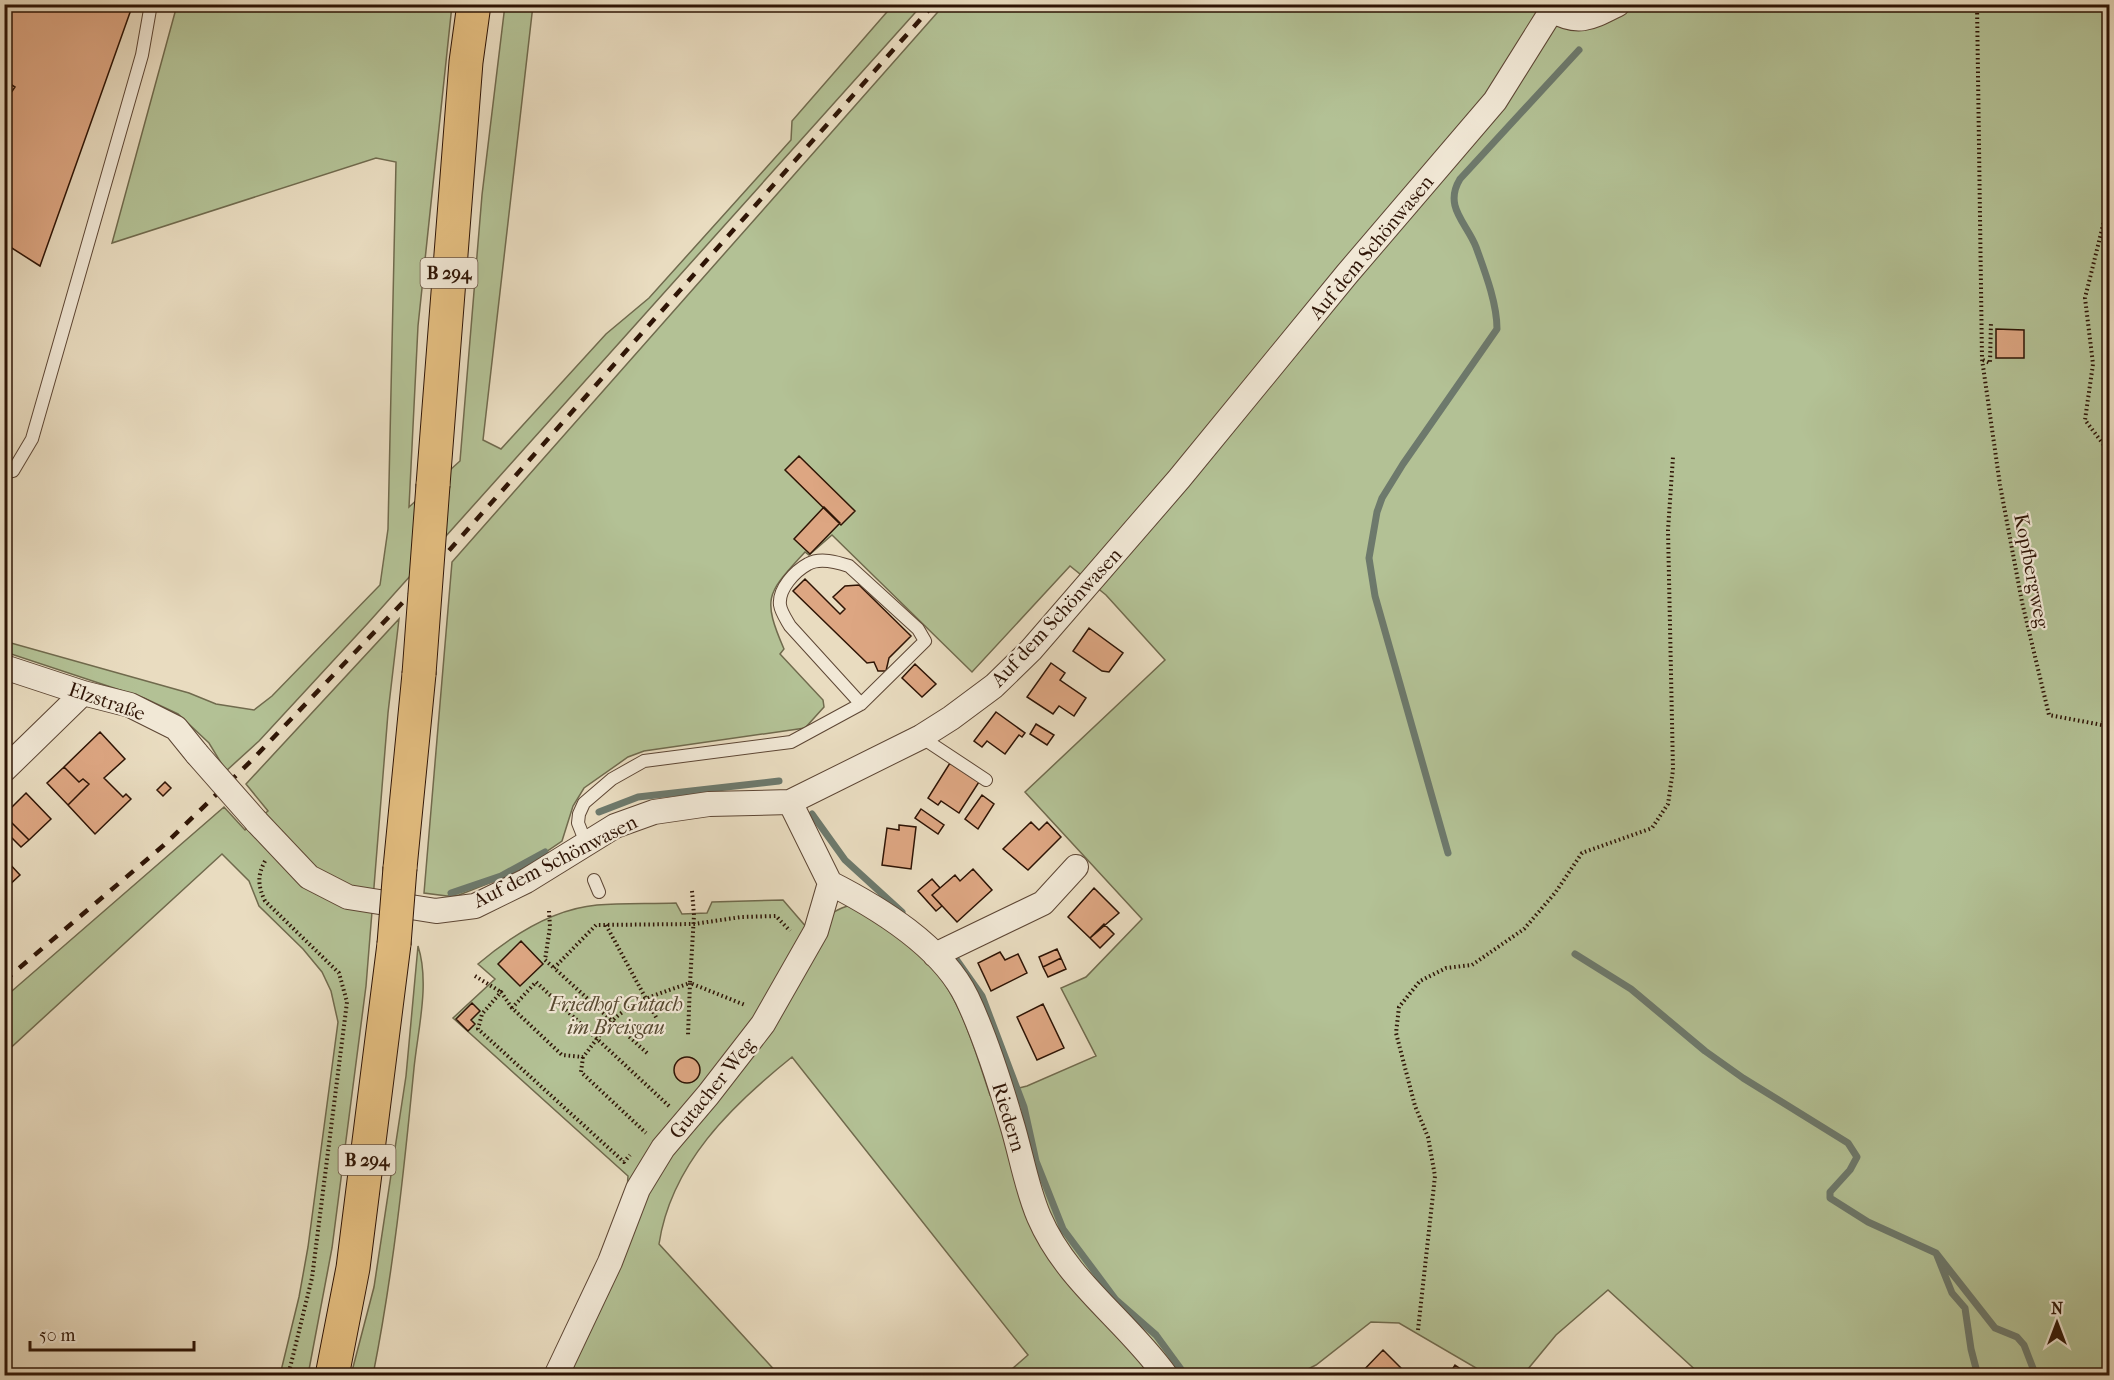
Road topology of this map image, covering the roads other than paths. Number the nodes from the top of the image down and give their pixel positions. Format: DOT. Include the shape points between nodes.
graph roads {
  1 [pos="151,4"];
  2 [pos="474,4"];
  3 [pos="1618,4"];
  4 [pos="1552,7"];
  5 [pos="4,473"];
  6 [pos="4,667"];
  7 [pos="83,693"];
  8 [pos="861,704"];
  9 [pos="921,737"];
  10 [pos="197,754"];
  11 [pos="4,770"];
  12 [pos="986,780"];
  13 [pos="790,802"];
  14 [pos="586,843"];
  15 [pos="1076,867"];
  16 [pos="594,880"];
  17 [pos="830,883"];
  18 [pos="599,892"];
  19 [pos="935,955"];
  20 [pos="332,1376"];
  21 [pos="556,1376"];
  22 [pos="1166,1376"];
  1 -- 5 [label="lane" via="142,55 32,439 13,471"];
  2 -- 20 [label="highway, B 294, bridge" via="466,62 419,675 394,944 352,1268"];
  3 -- 4 [label="street" via="1590,18 1570,20"];
  4 -- 9 [label="street, Auf dem Schönwasen" via="1495,101 1086,588 994,686"];
  6 -- 7 [label="street, Elzstraße"];
  7 -- 10 [label="street, Elzstraße" via="130,705 176,728"];
  7 -- 11 [label="street"];
  8 -- 8 [label="lane" via="925,641 912,622 849,566 836,562 809,563 786,584 781,595 783,614"];
  8 -- 14 [label="lane" via="791,742 644,761 612,779 584,803 578,823"];
  9 -- 12 [label="lane"];
  9 -- 13 [label="street, Auf dem Schönwasen"];
  10 -- 14 [label="street, Auf dem Schönwasen, bridge" via="309,877 348,897 436,911 475,906 526,881"];
  13 -- 14 [label="street, Auf dem Schönwasen" via="709,804 654,812 615,826"];
  13 -- 17 [label="street"];
  15 -- 19 [label="street" via="1043,903"];
  16 -- 18 [label="lane"];
  17 -- 19 [label="street, Riedern" via="874,905"];
  17 -- 21 [label="street, Gutacher Weg" via="816,931 763,1024 663,1148 638,1189 610,1262"];
  19 -- 22 [label="street, Riedern" via="966,996 1011,1121 1039,1217 1062,1259"];
}
